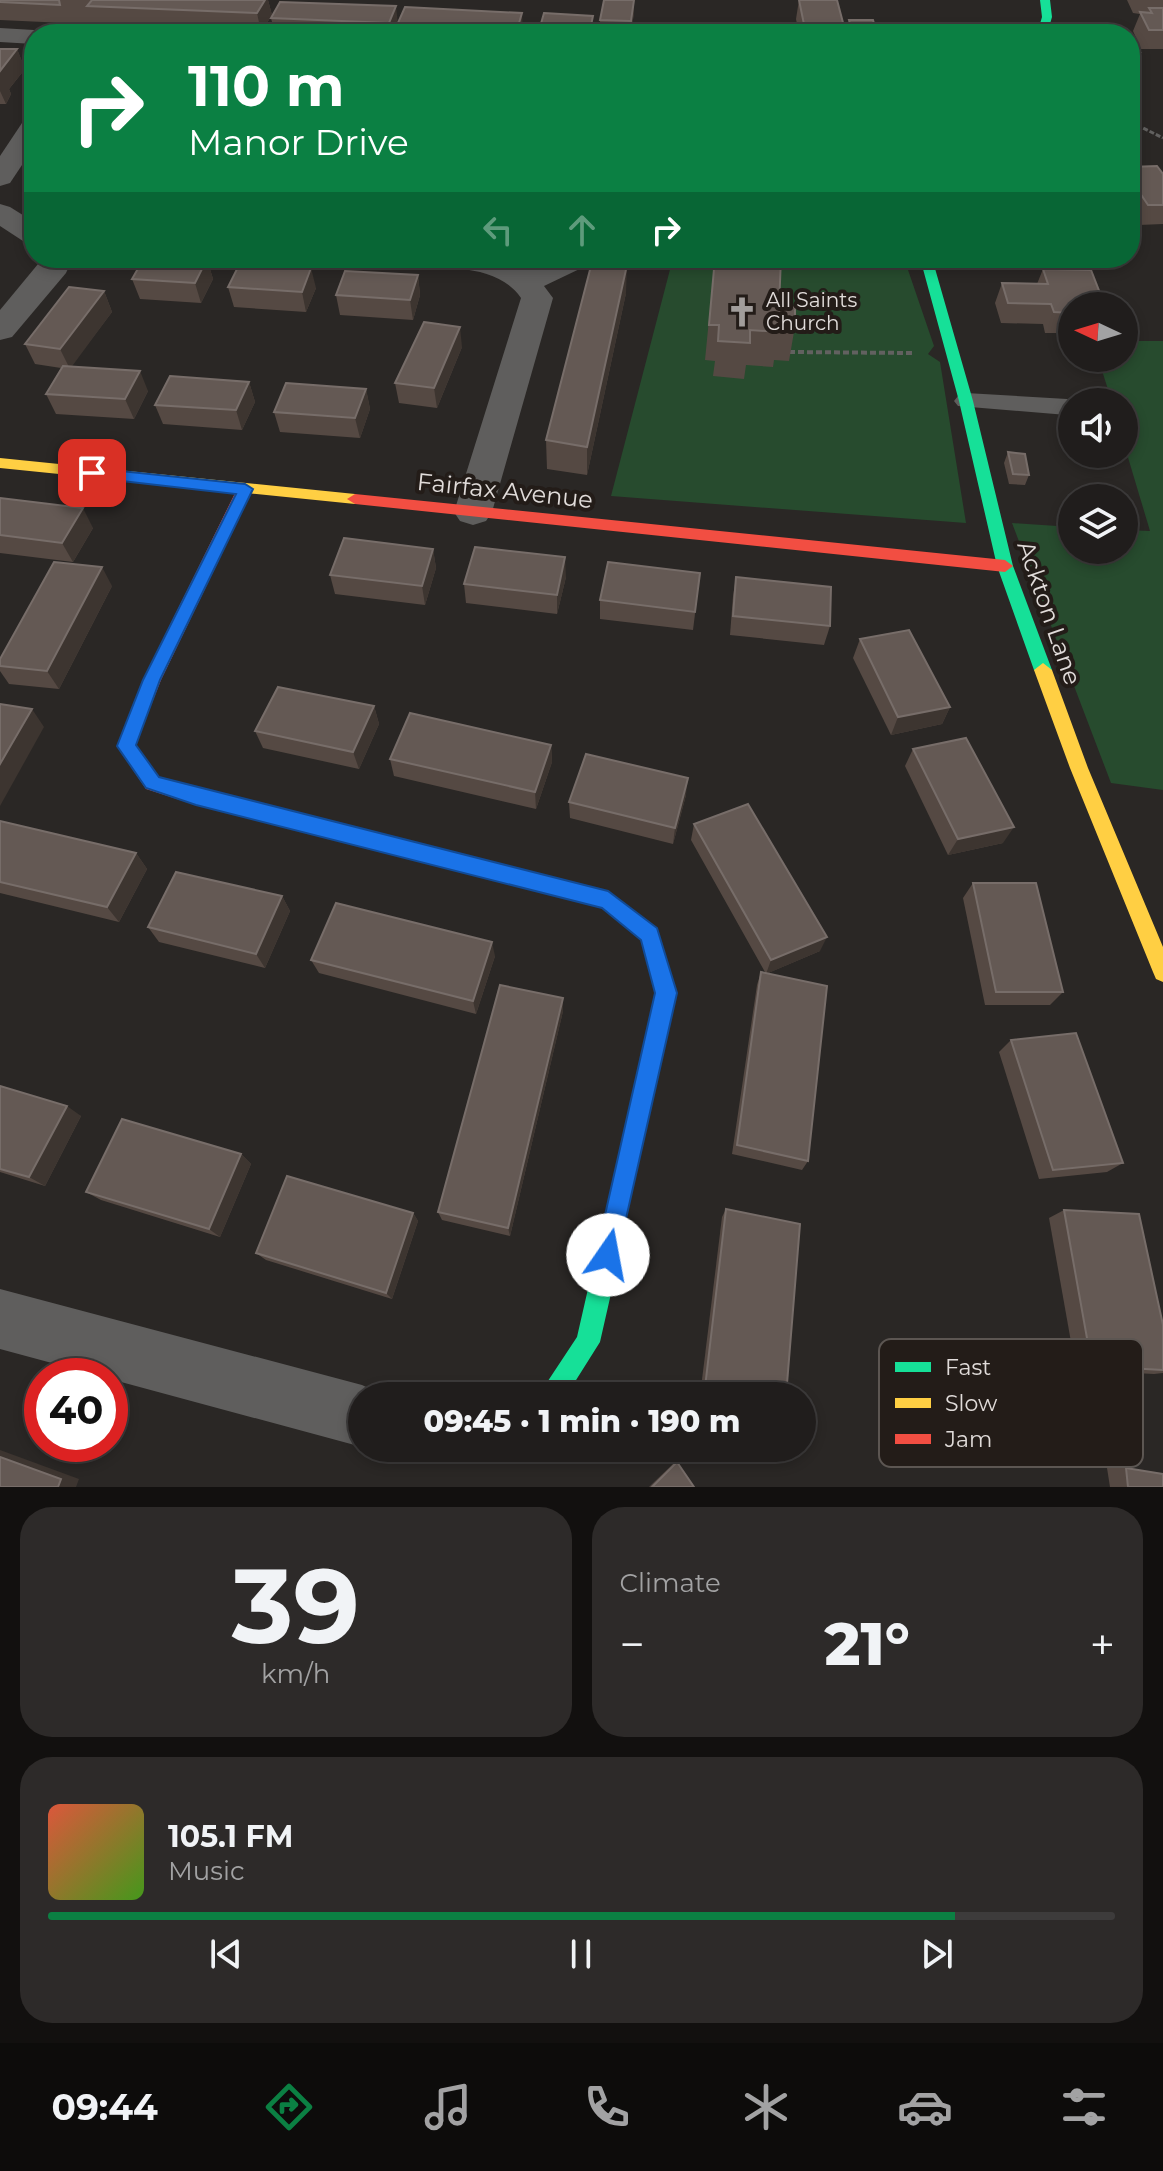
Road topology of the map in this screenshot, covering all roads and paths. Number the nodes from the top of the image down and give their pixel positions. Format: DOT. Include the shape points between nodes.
graph roads {
  1 [pos="1045,0"];
  2 [pos="1045,24"];
  3 [pos="0,35"];
  4 [pos="24,36"];
  5 [pos="1140,126"];
  6 [pos="1163,138"];
  7 [pos="24,141"];
  8 [pos="0,177"];
  9 [pos="0,213"];
  10 [pos="24,229"];
  11 [pos="53,268"];
  12 [pos="496,268"];
  13 [pos="558,268"];
  14 [pos="929,268"];
  15 [pos="526,283"];
  16 [pos="0,330"];
  17 [pos="789,352"];
  18 [pos="953,354"];
  19 [pos="966,401"];
  20 [pos="1058,406"];
  21 [pos="0,463"];
  22 [pos="245,489"];
  23 [pos="473,512"];
  24 [pos="1005,566"];
  25 [pos="1163,972"];
  26 [pos="0,1319"];
  27 [pos="561,1382"];
  28 [pos="348,1412"];
  1 -- 2 [label="street"];
  3 -- 4 [label="street"];
  5 -- 6 [label="path"];
  7 -- 8 [label="street"];
  9 -- 10 [label="street"];
  11 -- 16 [label="street"];
  12 -- 15 [label="street" via="518,274"];
  13 -- 15 [label="street"];
  14 -- 18 [label="street, Ackton Lane"];
  15 -- 23 [label="street" via="537,298"];
  17 -- 18 [label="path"];
  18 -- 19 [label="street, Ackton Lane"];
  19 -- 20 [label="lane"];
  19 -- 24 [label="street, Ackton Lane"];
  21 -- 22 [label="street, Fairfax Avenue"];
  22 -- 23 [label="street, Fairfax Avenue"];
  22 -- 27 [label="street" via="152,680 126,746 153,783 608,900 650,935 666,993 588,1342"];
  23 -- 24 [label="street, Fairfax Avenue"];
  24 -- 25 [label="street, Ackton Lane" via="1079,768"];
  26 -- 28 [label="street"];
}
